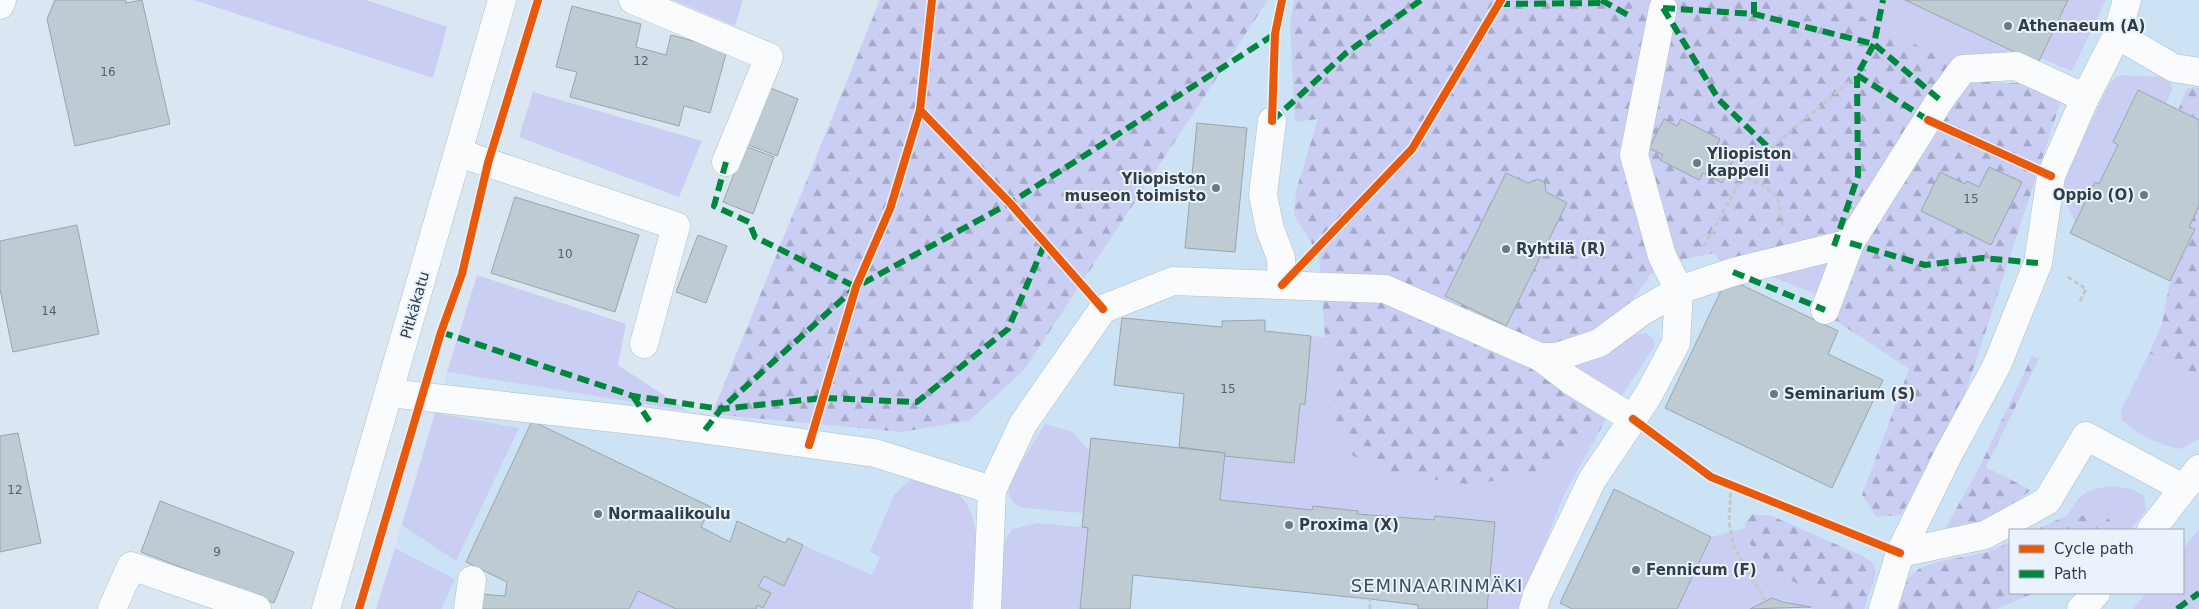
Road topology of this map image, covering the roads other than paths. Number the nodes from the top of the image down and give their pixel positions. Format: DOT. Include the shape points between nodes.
graph roads {
  1 [pos="2,0"];
  2 [pos="502,0"];
  3 [pos="633,0"];
  4 [pos="2127,0"];
  5 [pos="0,6"];
  6 [pos="1663,8"];
  7 [pos="2117,35"];
  8 [pos="2199,72"];
  9 [pos="2085,98"];
  10 [pos="1272,121"];
  11 [pos="459,153"];
  12 [pos="726,162"];
  13 [pos="1850,244"];
  14 [pos="1282,285"];
  15 [pos="1680,290"];
  16 [pos="1825,310"];
  17 [pos="644,344"];
  18 [pos="1540,357"];
  19 [pos="389,392"];
  20 [pos="1633,420"];
  21 [pos="2191,479"];
  22 [pos="992,490"];
  23 [pos="2152,529"];
  24 [pos="1900,553"];
  25 [pos="472,580"];
  26 [pos="2095,594"];
  27 [pos="112,609"];
  28 [pos="256,609"];
  29 [pos="326,609"];
  30 [pos="468,609"];
  31 [pos="987,609"];
  32 [pos="1533,609"];
  33 [pos="1882,609"];
  34 [pos="2081,609"];
  1 -- 5 [label="street"];
  2 -- 11 [label="street, Pitkäkatu"];
  3 -- 12 [label="street" via="769,57"];
  4 -- 7 [label="street"];
  6 -- 15 [label="street" via="1634,155 1662,256"];
  7 -- 8 [label="street" via="2174,68"];
  7 -- 9 [label="street"];
  9 -- 13 [label="street" via="2016,66 1963,69 1940,100"];
  9 -- 24 [label="street" via="2050,176 2038,263 2000,355"];
  10 -- 14 [label="street" via="1263,195 1270,229 1281,258"];
  11 -- 17 [label="street" via="676,226"];
  11 -- 19 [label="street, Pitkäkatu"];
  13 -- 15 [label="street" via="1733,272"];
  13 -- 16 [label="street"];
  14 -- 18 [label="street" via="1385,289"];
  14 -- 22 [label="street" via="1173,281 1102,309 1023,424"];
  15 -- 18 [label="street" via="1641,312 1599,344 1556,357"];
  15 -- 20 [label="street" via="1676,343"];
  18 -- 20 [label="street"];
  19 -- 22 [label="street" via="650,422 875,453"];
  19 -- 29 [label="street, Pitkäkatu"];
  20 -- 32 [label="street" via="1592,480"];
  21 -- 23 [label="street"];
  21 -- 24 [label="street" via="2086,436 2047,501 1986,535"];
  22 -- 31 [label="street"];
  24 -- 33 [label="street"];
  25 -- 30 [label="street"];
  26 -- 34 [label="street"];
  27 -- 28 [label="street" via="130,566"];
}
